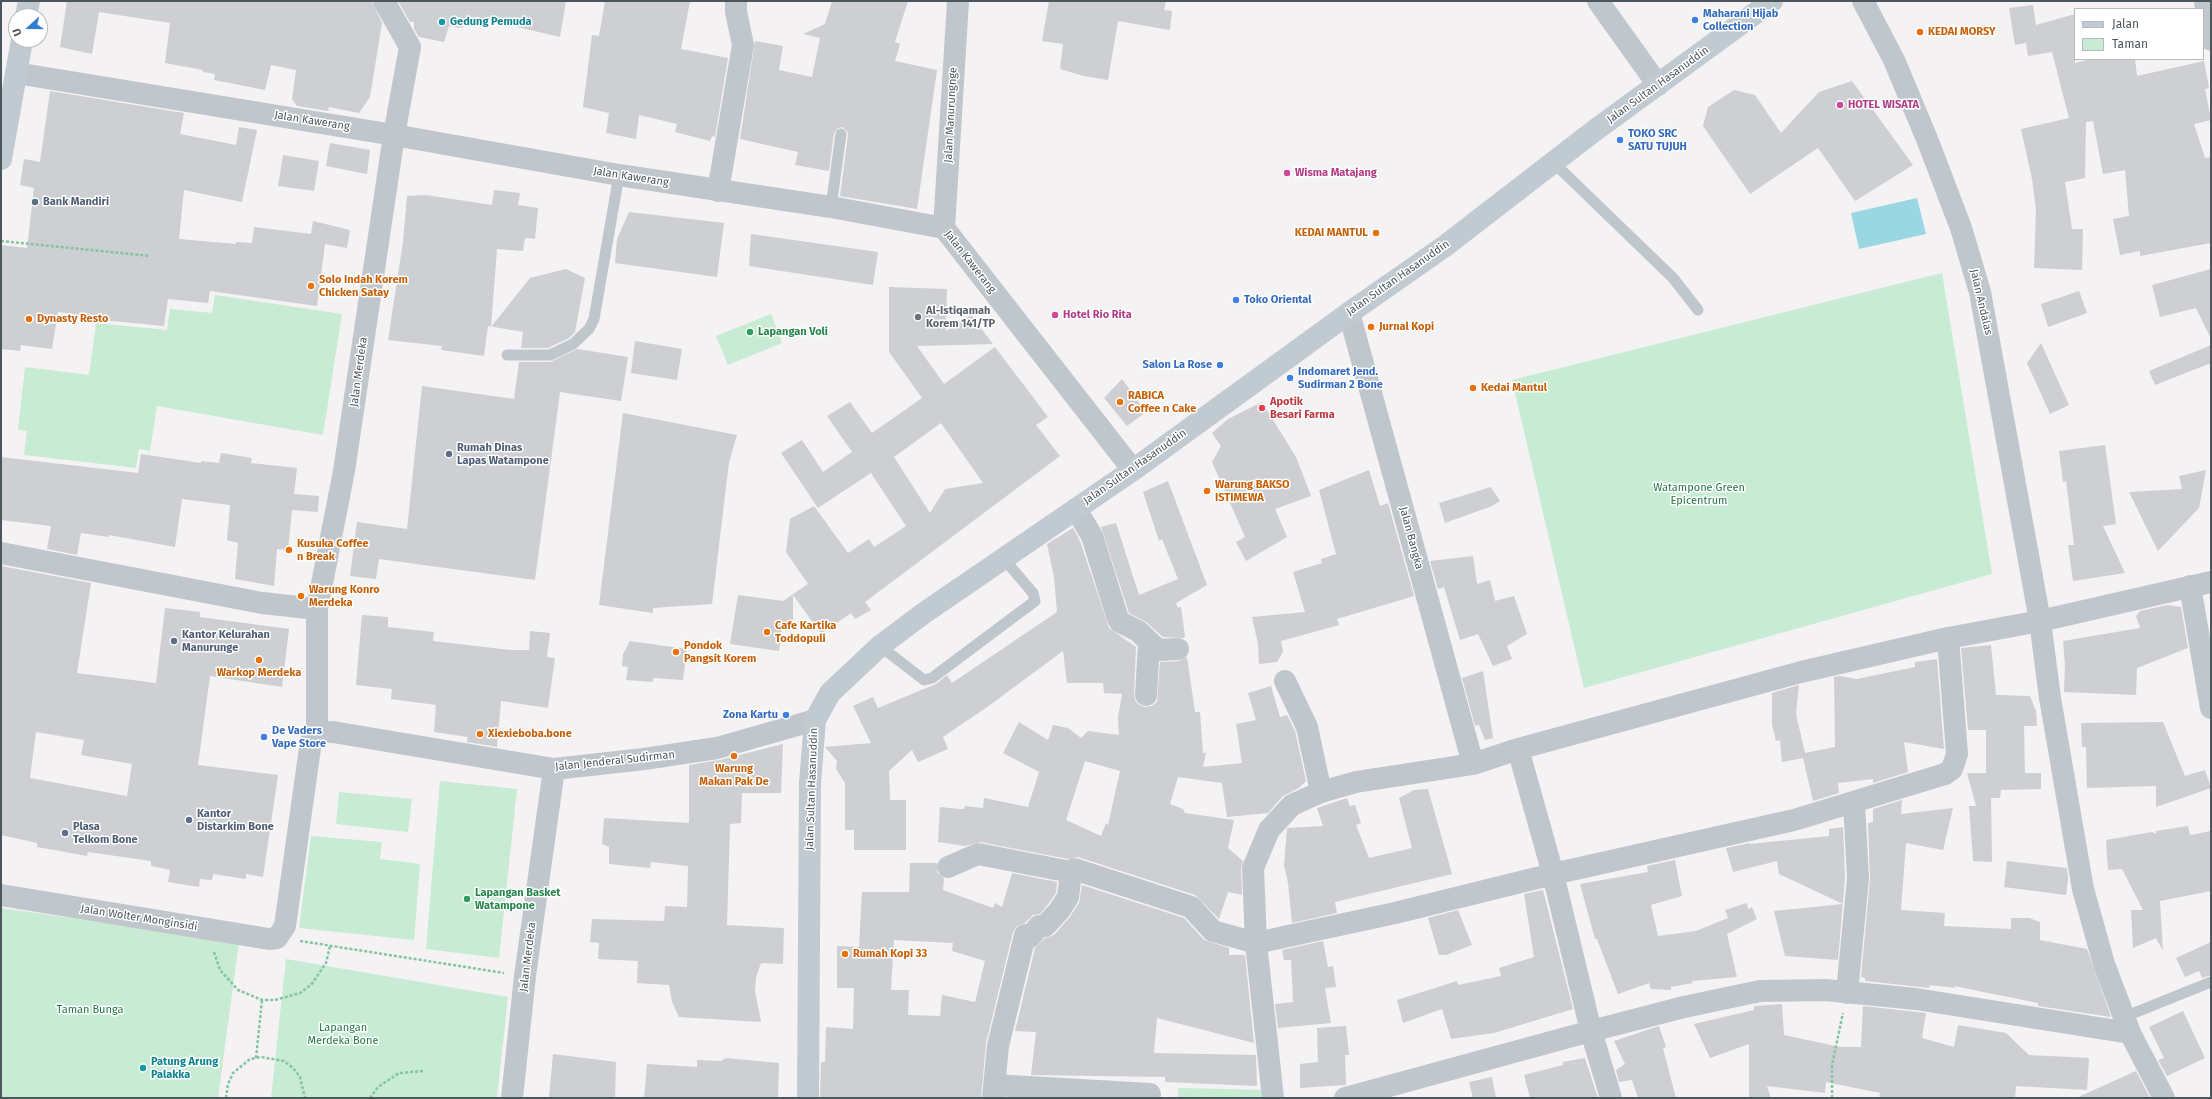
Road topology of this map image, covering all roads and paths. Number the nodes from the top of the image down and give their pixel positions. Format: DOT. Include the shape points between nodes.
graph roads {
  1 [pos="384,1"];
  2 [pos="736,1"];
  3 [pos="958,1"];
  4 [pos="1598,1"];
  5 [pos="1772,1"];
  6 [pos="1863,1"];
  7 [pos="2205,1"];
  8 [pos="2211,40"];
  9 [pos="18,48"];
  10 [pos="8,72"];
  11 [pos="1658,85"];
  12 [pos="841,134"];
  13 [pos="394,135"];
  14 [pos="1,160"];
  15 [pos="1554,163"];
  16 [pos="619,175"];
  17 [pos="718,191"];
  18 [pos="831,207"];
  19 [pos="944,228"];
  20 [pos="1,241"];
  21 [pos="150,256"];
  22 [pos="1698,310"];
  23 [pos="1349,313"];
  24 [pos="507,355"];
  25 [pos="1133,470"];
  26 [pos="1076,509"];
  27 [pos="1,553"];
  28 [pos="1004,559"];
  29 [pos="2201,584"];
  30 [pos="317,609"];
  31 [pos="2040,621"];
  32 [pos="1948,638"];
  33 [pos="1149,643"];
  34 [pos="880,646"];
  35 [pos="1178,649"];
  36 [pos="1285,681"];
  37 [pos="1146,695"];
  38 [pos="2211,708"];
  39 [pos="815,720"];
  40 [pos="317,732"];
  41 [pos="1518,749"];
  42 [pos="1473,764"];
  43 [pos="554,769"];
  44 [pos="1321,792"];
  45 [pos="1854,803"];
  46 [pos="948,867"];
  47 [pos="1071,872"];
  48 [pos="1553,874"];
  49 [pos="1,895"];
  50 [pos="213,931"];
  51 [pos="277,938"];
  52 [pos="1256,943"];
  53 [pos="330,946"];
  54 [pos="525,976"];
  55 [pos="2211,982"];
  56 [pos="1848,993"];
  57 [pos="262,1000"];
  58 [pos="2127,1025"];
  59 [pos="1591,1031"];
  60 [pos="256,1058"];
  61 [pos="424,1071"];
  62 [pos="993,1091"];
  63 [pos="1150,1094"];
  64 [pos="226,1098"];
  65 [pos="305,1098"];
  66 [pos="370,1098"];
  67 [pos="512,1098"];
  68 [pos="808,1098"];
  69 [pos="1273,1098"];
  70 [pos="1345,1098"];
  71 [pos="1611,1098"];
  72 [pos="1832,1098"];
  73 [pos="2164,1098"];
  1 -- 13 [label="street, Jalan Merdeka" via="410,47"];
  2 -- 17 [label="street" via="743,45"];
  3 -- 19 [label="street, Jalan Manurungnge"];
  4 -- 11 [label="street"];
  5 -- 11 [label="main road, Jalan Sultan Hasanuddin"];
  6 -- 31 [label="street, Jalan Andalas" via="1894,60 1927,139 1961,228 1980,292"];
  7 -- 8 [label="street"];
  9 -- 10 [label="main road"];
  10 -- 13 [label="street, Jalan Kawerang"];
  10 -- 14 [label="main road"];
  11 -- 15 [label="main road, Jalan Sultan Hasanuddin"];
  12 -- 18 [label="lane"];
  13 -- 16 [label="street, Jalan Kawerang"];
  13 -- 30 [label="street, Jalan Merdeka" via="344,471"];
  15 -- 22 [label="lane" via="1673,278"];
  15 -- 23 [label="main road, Jalan Sultan Hasanuddin" via="1445,246"];
  16 -- 17 [label="street, Jalan Kawerang"];
  16 -- 24 [label="lane" via="594,318 589,329 573,344 550,355"];
  17 -- 18 [label="street, Jalan Kawerang"];
  18 -- 19 [label="street, Jalan Kawerang"];
  19 -- 25 [label="street, Jalan Kawerang"];
  20 -- 21 [label="path"];
  23 -- 25 [label="main road, Jalan Sultan Hasanuddin"];
  23 -- 42 [label="street, Jalan Bangka"];
  25 -- 26 [label="main road, Jalan Sultan Hasanuddin"];
  26 -- 28 [label="main road, Jalan Sultan Hasanuddin"];
  26 -- 33 [label="street" via="1092,536 1120,622 1138,631"];
  27 -- 30 [label="street" via="262,603"];
  28 -- 34 [label="main road, Jalan Sultan Hasanuddin"];
  28 -- 34 [label="lane" via="1033,593 1035,602 932,678 924,680"];
  29 -- 31 [label="street"];
  29 -- 38 [label="street"];
  30 -- 40 [label="street, Jalan Merdeka"];
  31 -- 32 [label="street"];
  31 -- 58 [label="street, Jalan Andalas" via="2050,698 2083,889 2104,964"];
  32 -- 41 [label="street" via="1800,672"];
  32 -- 45 [label="street" via="1957,754 1952,769 1945,774"];
  33 -- 35 [label="street" via="1158,650"];
  33 -- 37 [label="street"];
  34 -- 39 [label="main road, Jalan Sultan Hasanuddin" via="830,693"];
  36 -- 44 [label="street" via="1307,727"];
  39 -- 43 [label="street, Jalan Jenderal Sudirman" via="718,748"];
  39 -- 68 [label="main road, Jalan Sultan Hasanuddin" via="810,783"];
  40 -- 43 [label="street, Jalan Jenderal Sudirman" via="333,732"];
  40 -- 51 [label="street" via="311,741 285,926"];
  41 -- 42 [label="street"];
  41 -- 48 [label="street"];
  42 -- 44 [label="street" via="1356,782"];
  43 -- 54 [label="street, Jalan Merdeka"];
  44 -- 52 [label="street" via="1292,805 1269,830 1263,843 1253,868"];
  45 -- 48 [label="street" via="1794,820"];
  45 -- 56 [label="street" via="1858,878"];
  46 -- 47 [label="street" via="978,854"];
  47 -- 52 [label="street" via="1074,869 1191,907 1213,931"];
  47 -- 62 [label="street" via="1068,897 1059,911 1030,937 1025,935 998,1046"];
  48 -- 52 [label="street" via="1395,913"];
  48 -- 59 [label="street"];
  49 -- 50 [label="street, Jalan Wolter Monginsidi"];
  50 -- 51 [label="street, Jalan Wolter Monginsidi"];
  50 -- 57 [label="path" via="213,945 220,970 238,990"];
  51 -- 53 [label="path"];
  52 -- 69 [label="street"];
  53 -- 54 [label="path"];
  53 -- 57 [label="path" via="326,963 311,985 288,998"];
  54 -- 67 [label="street, Jalan Merdeka"];
  55 -- 58 [label="lane"];
  56 -- 58 [label="street"];
  56 -- 59 [label="street" via="1825,990 1760,991"];
  56 -- 72 [label="path" via="1832,1065"];
  57 -- 60 [label="path"];
  58 -- 73 [label="street, Jalan Andalas"];
  59 -- 70 [label="street"];
  59 -- 71 [label="street"];
  60 -- 64 [label="path" via="241,1065 233,1073"];
  60 -- 65 [label="path" via="273,1057 293,1068 300,1077"];
  61 -- 66 [label="path" via="399,1073 378,1087"];
  62 -- 63 [label="street"];
}
